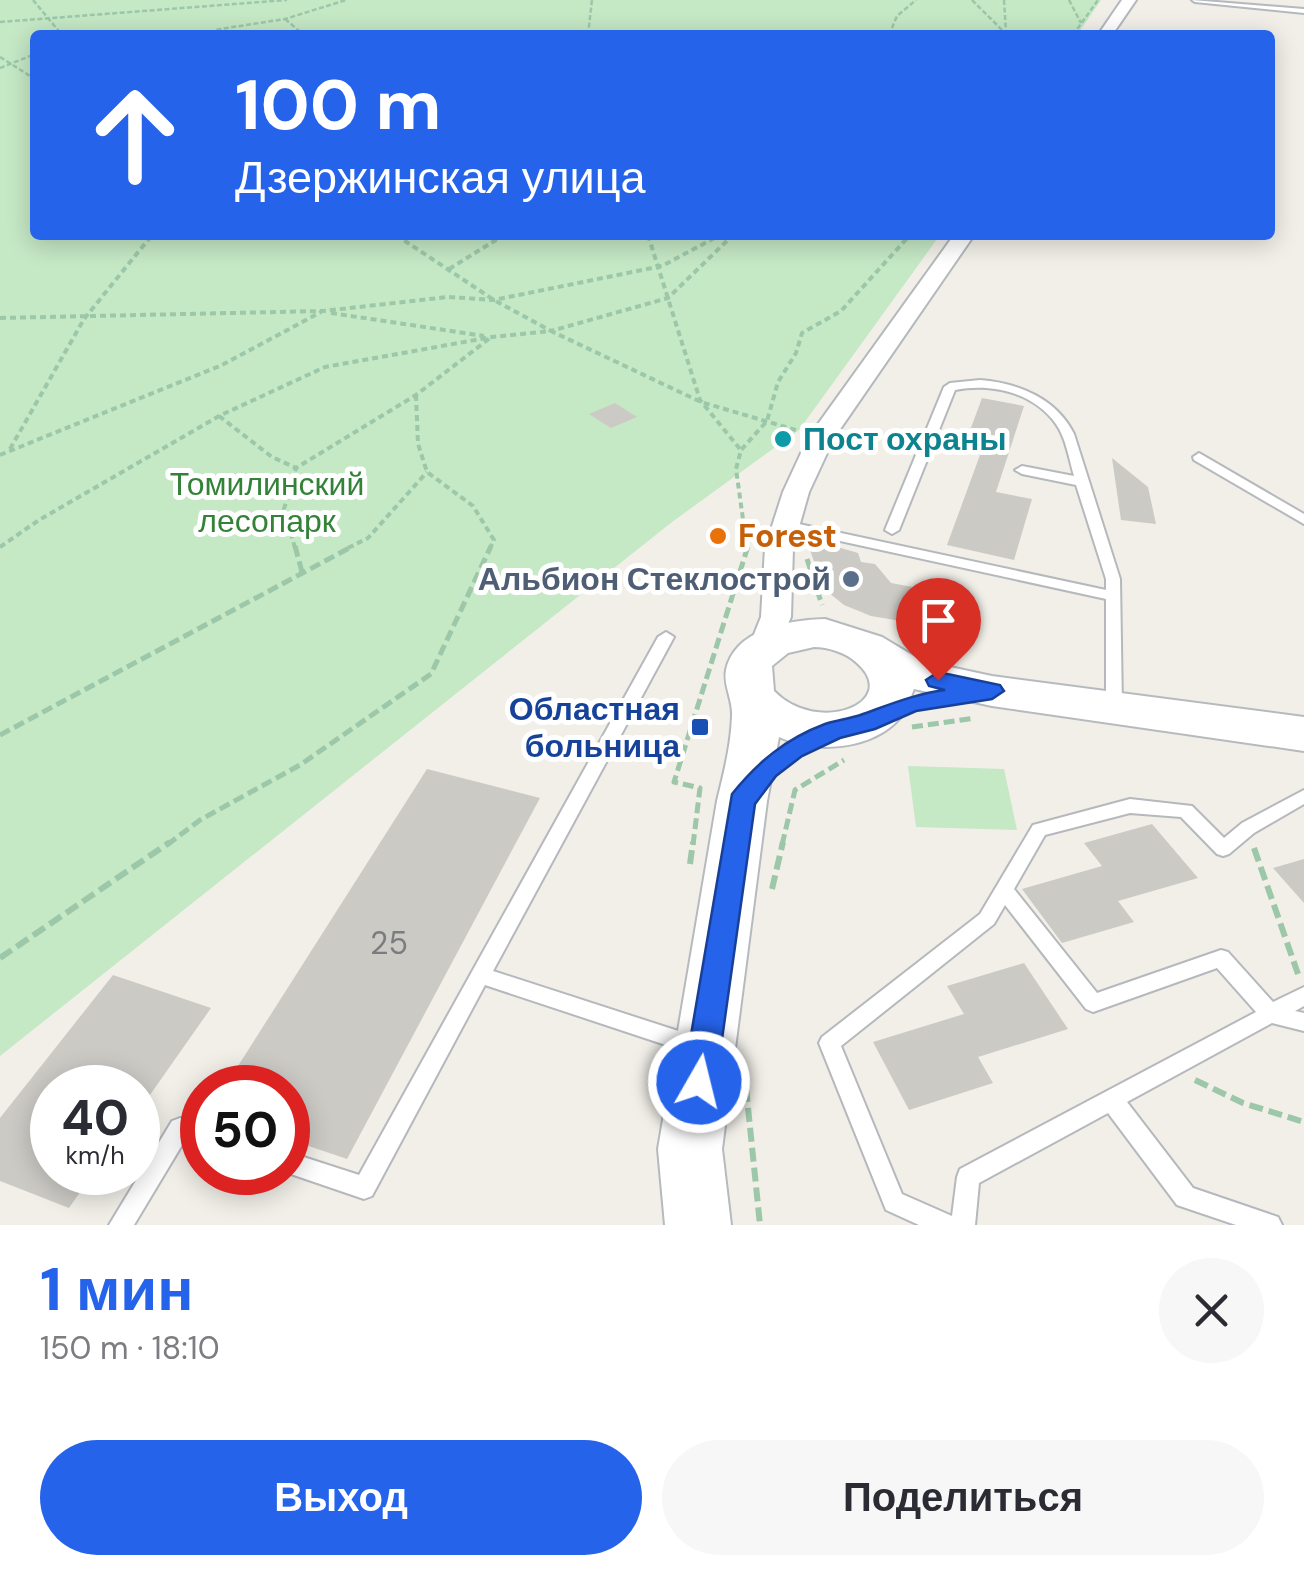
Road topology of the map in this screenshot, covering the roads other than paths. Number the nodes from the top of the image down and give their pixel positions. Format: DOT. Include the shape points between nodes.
graph roads {
  1 [pos="1129,0"];
  2 [pos="1195,0"];
  3 [pos="1304,11"];
  4 [pos="1108,30"];
  5 [pos="960,240"];
  6 [pos="1200,457"];
  7 [pos="1022,470"];
  8 [pos="1082,482"];
  9 [pos="1304,520"];
  10 [pos="785,525"];
  11 [pos="892,530"];
  12 [pos="776,586"];
  13 [pos="1113,596"];
  14 [pos="826,621"];
  15 [pos="666,637"];
  16 [pos="764,646"];
  17 [pos="882,660"];
  18 [pos="756,700"];
  19 [pos="985,704"];
  20 [pos="1114,708"];
  21 [pos="869,731"];
  22 [pos="1304,734"];
  23 [pos="1304,796"];
  24 [pos="742,801"];
  25 [pos="1004,890"];
  26 [pos="480,974"];
  27 [pos="1304,994"];
  28 [pos="1271,1014"];
  29 [pos="1304,1022"];
  30 [pos="725,1059"];
  31 [pos="1112,1100"];
  32 [pos="180,1128"];
  33 [pos="310,1170"];
  34 [pos="122,1225"];
  35 [pos="698,1225"];
  36 [pos="944,1225"];
  37 [pos="963,1225"];
  38 [pos="1270,1225"];
  1 -- 4 [label="street"];
  2 -- 3 [label="lane"];
  5 -- 10 [label="street" via="821,438"];
  6 -- 9 [label="lane"];
  7 -- 8 [label="lane"];
  8 -- 11 [label="lane" via="1061,422 1016,388 974,381 950,386"];
  8 -- 13 [label="lane"];
  10 -- 12 [label="street"];
  10 -- 13 [label="lane"];
  12 -- 14 [label="street" via="792,609"];
  12 -- 16 [label="street" via="776,617"];
  13 -- 20 [label="lane"];
  14 -- 16 [label="main road"];
  14 -- 17 [label="main road"];
  15 -- 26 [label="lane"];
  16 -- 18 [label="main road" via="749,666"];
  17 -- 19 [label="main road"];
  17 -- 21 [label="main road" via="893,694"];
  18 -- 21 [label="main road" via="797,726"];
  18 -- 24 [label="main road" via="755,746"];
  19 -- 20 [label="main road"];
  19 -- 21 [label="main road" via="943,695"];
  20 -- 22 [label="main road"];
  21 -- 24 [label="main road" via="793,750"];
  23 -- 25 [label="lane" via="1223,850 1186,811 1130,806 1039,830"];
  24 -- 30 [label="main road"];
  25 -- 28 [label="lane" via="1094,1003 1221,958"];
  25 -- 36 [label="lane" via="986,919 829,1043 894,1202"];
  26 -- 30 [label="lane"];
  26 -- 33 [label="lane" via="364,1188"];
  27 -- 28 [label="lane"];
  28 -- 29 [label="lane"];
  28 -- 31 [label="lane"];
  30 -- 35 [label="main road" via="690,1149"];
  31 -- 37 [label="lane" via="968,1177"];
  31 -- 38 [label="lane" via="1184,1197"];
  32 -- 34 [label="lane"];
}
